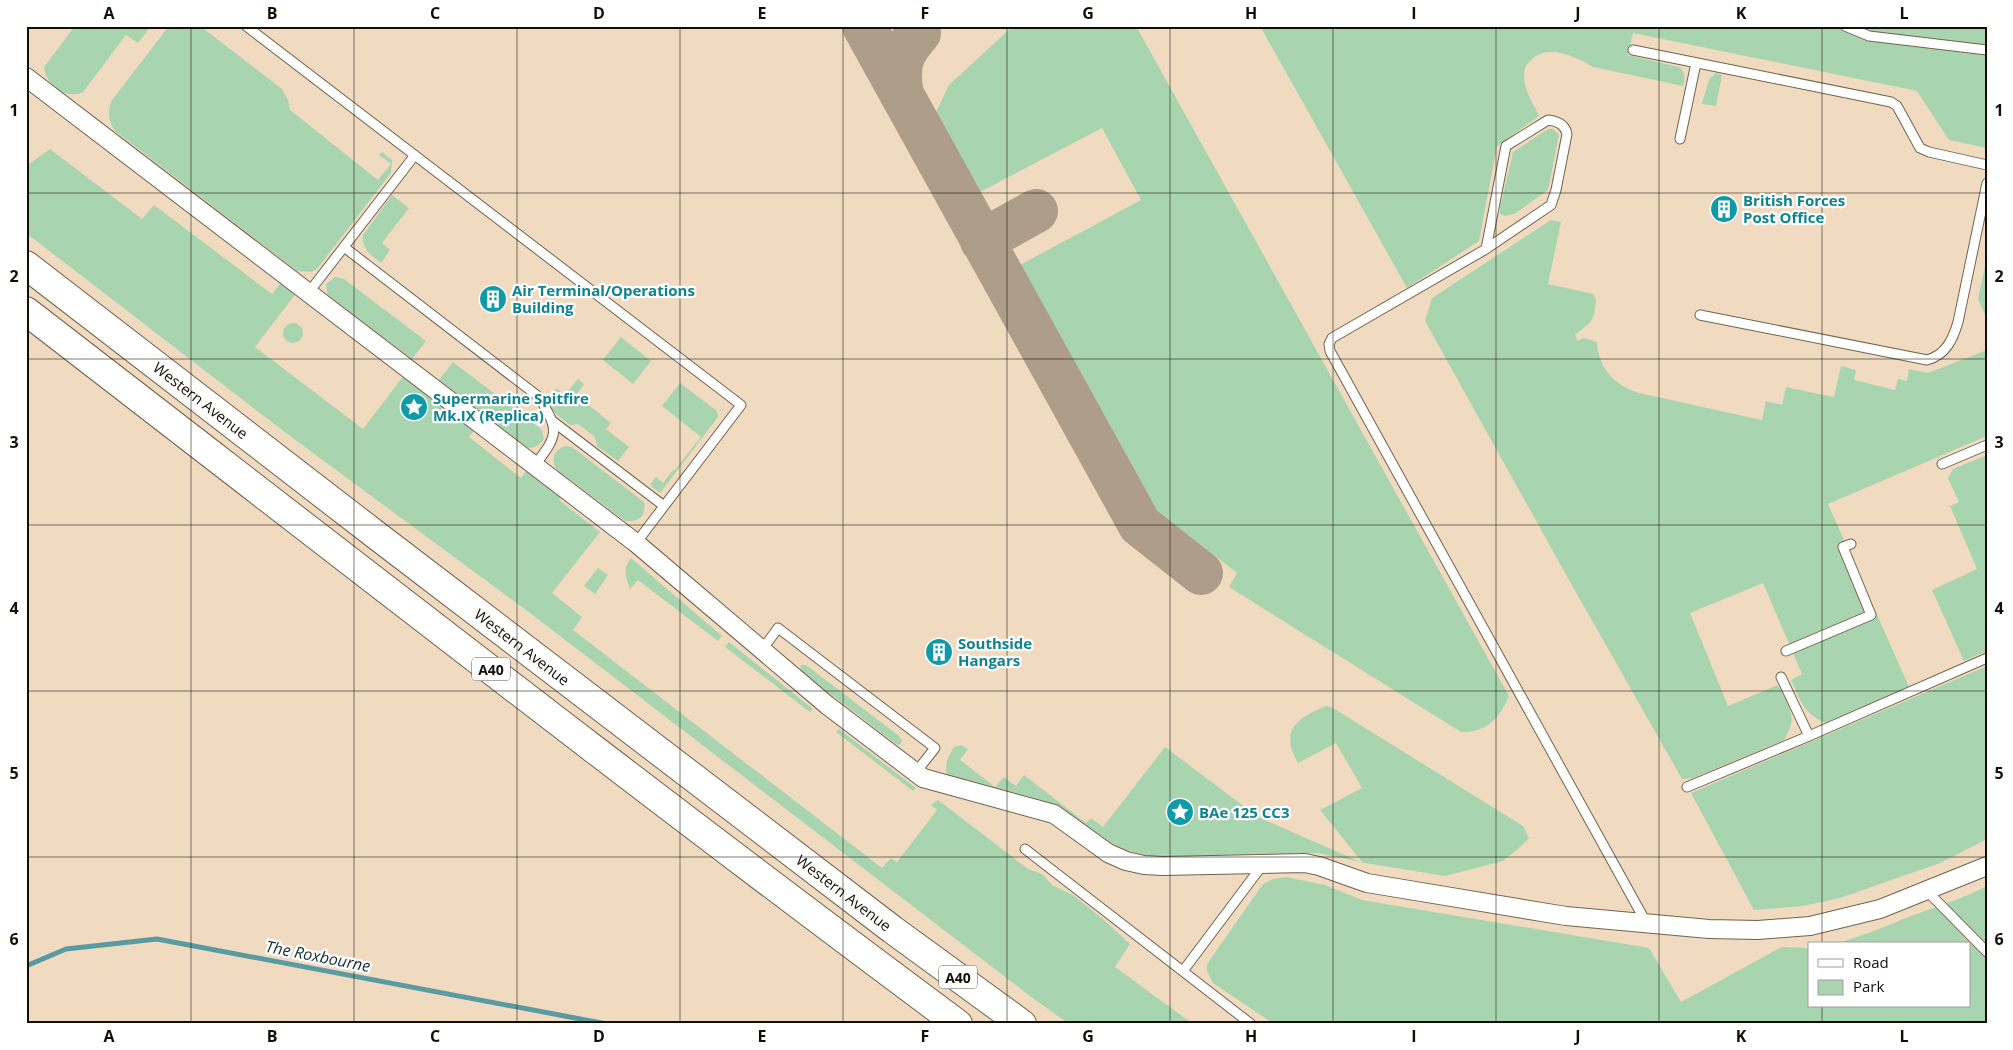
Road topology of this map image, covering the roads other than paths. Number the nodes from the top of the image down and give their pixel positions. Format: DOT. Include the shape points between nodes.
graph roads {
  1 [pos="246,26"];
  2 [pos="1845,26"];
  3 [pos="1633,50"];
  4 [pos="1987,50"];
  5 [pos="1696,63"];
  6 [pos="26,77"];
  7 [pos="1680,139"];
  8 [pos="415,155"];
  9 [pos="1987,165"];
  10 [pos="1987,183"];
  11 [pos="344,247"];
  12 [pos="1486,249"];
  13 [pos="26,265"];
  14 [pos="309,292"];
  15 [pos="26,311"];
  16 [pos="1700,316"];
  17 [pos="550,420"];
  18 [pos="1987,445"];
  19 [pos="1942,464"];
  20 [pos="535,465"];
  21 [pos="664,506"];
  22 [pos="636,543"];
  23 [pos="1851,544"];
  24 [pos="762,650"];
  25 [pos="1786,651"];
  26 [pos="1987,658"];
  27 [pos="1781,677"];
  28 [pos="1809,736"];
  29 [pos="916,772"];
  30 [pos="1687,787"];
  31 [pos="1025,849"];
  32 [pos="1264,863"];
  33 [pos="1987,866"];
  34 [pos="1926,890"];
  35 [pos="1647,924"];
  36 [pos="1987,952"];
  37 [pos="1183,971"];
  38 [pos="958,1024"];
  39 [pos="1022,1024"];
  40 [pos="1251,1024"];
  1 -- 8 [label="lane"];
  2 -- 4 [label="lane" via="1869,36"];
  3 -- 5 [label="lane"];
  5 -- 7 [label="lane"];
  5 -- 9 [label="lane" via="1891,102 1897,106 1920,148"];
  6 -- 14 [label="street"];
  8 -- 11 [label="lane"];
  8 -- 21 [label="lane" via="741,405"];
  10 -- 16 [label="lane" via="1958,322 1954,335 1940,355 1927,360"];
  11 -- 14 [label="lane"];
  11 -- 17 [label="lane" via="539,397"];
  12 -- 12 [label="lane" via="1506,146 1548,120 1555,120 1562,124 1567,134 1551,205"];
  12 -- 35 [label="lane" via="1332,338 1330,351"];
  13 -- 39 [label="highway, Western Avenue / A40" via="893,930"];
  14 -- 20 [label="street"];
  15 -- 38 [label="highway, A40"];
  17 -- 20 [label="lane" via="554,440"];
  17 -- 21 [label="lane"];
  18 -- 19 [label="lane"];
  20 -- 22 [label="street"];
  21 -- 22 [label="lane"];
  22 -- 24 [label="street"];
  23 -- 25 [label="lane" via="1842,547 1871,615"];
  24 -- 29 [label="street" via="827,705"];
  24 -- 29 [label="lane" via="778,628 935,748"];
  26 -- 28 [label="lane"];
  27 -- 28 [label="lane"];
  28 -- 30 [label="lane"];
  29 -- 32 [label="street" via="923,778 1054,814 1108,853 1126,861 1163,866"];
  31 -- 37 [label="lane"];
  32 -- 35 [label="street" via="1305,863 1367,883 1566,916"];
  32 -- 37 [label="lane"];
  33 -- 34 [label="street"];
  34 -- 35 [label="street" via="1880,909 1810,926 1728,930"];
  34 -- 36 [label="lane"];
  37 -- 40 [label="lane"];
}
